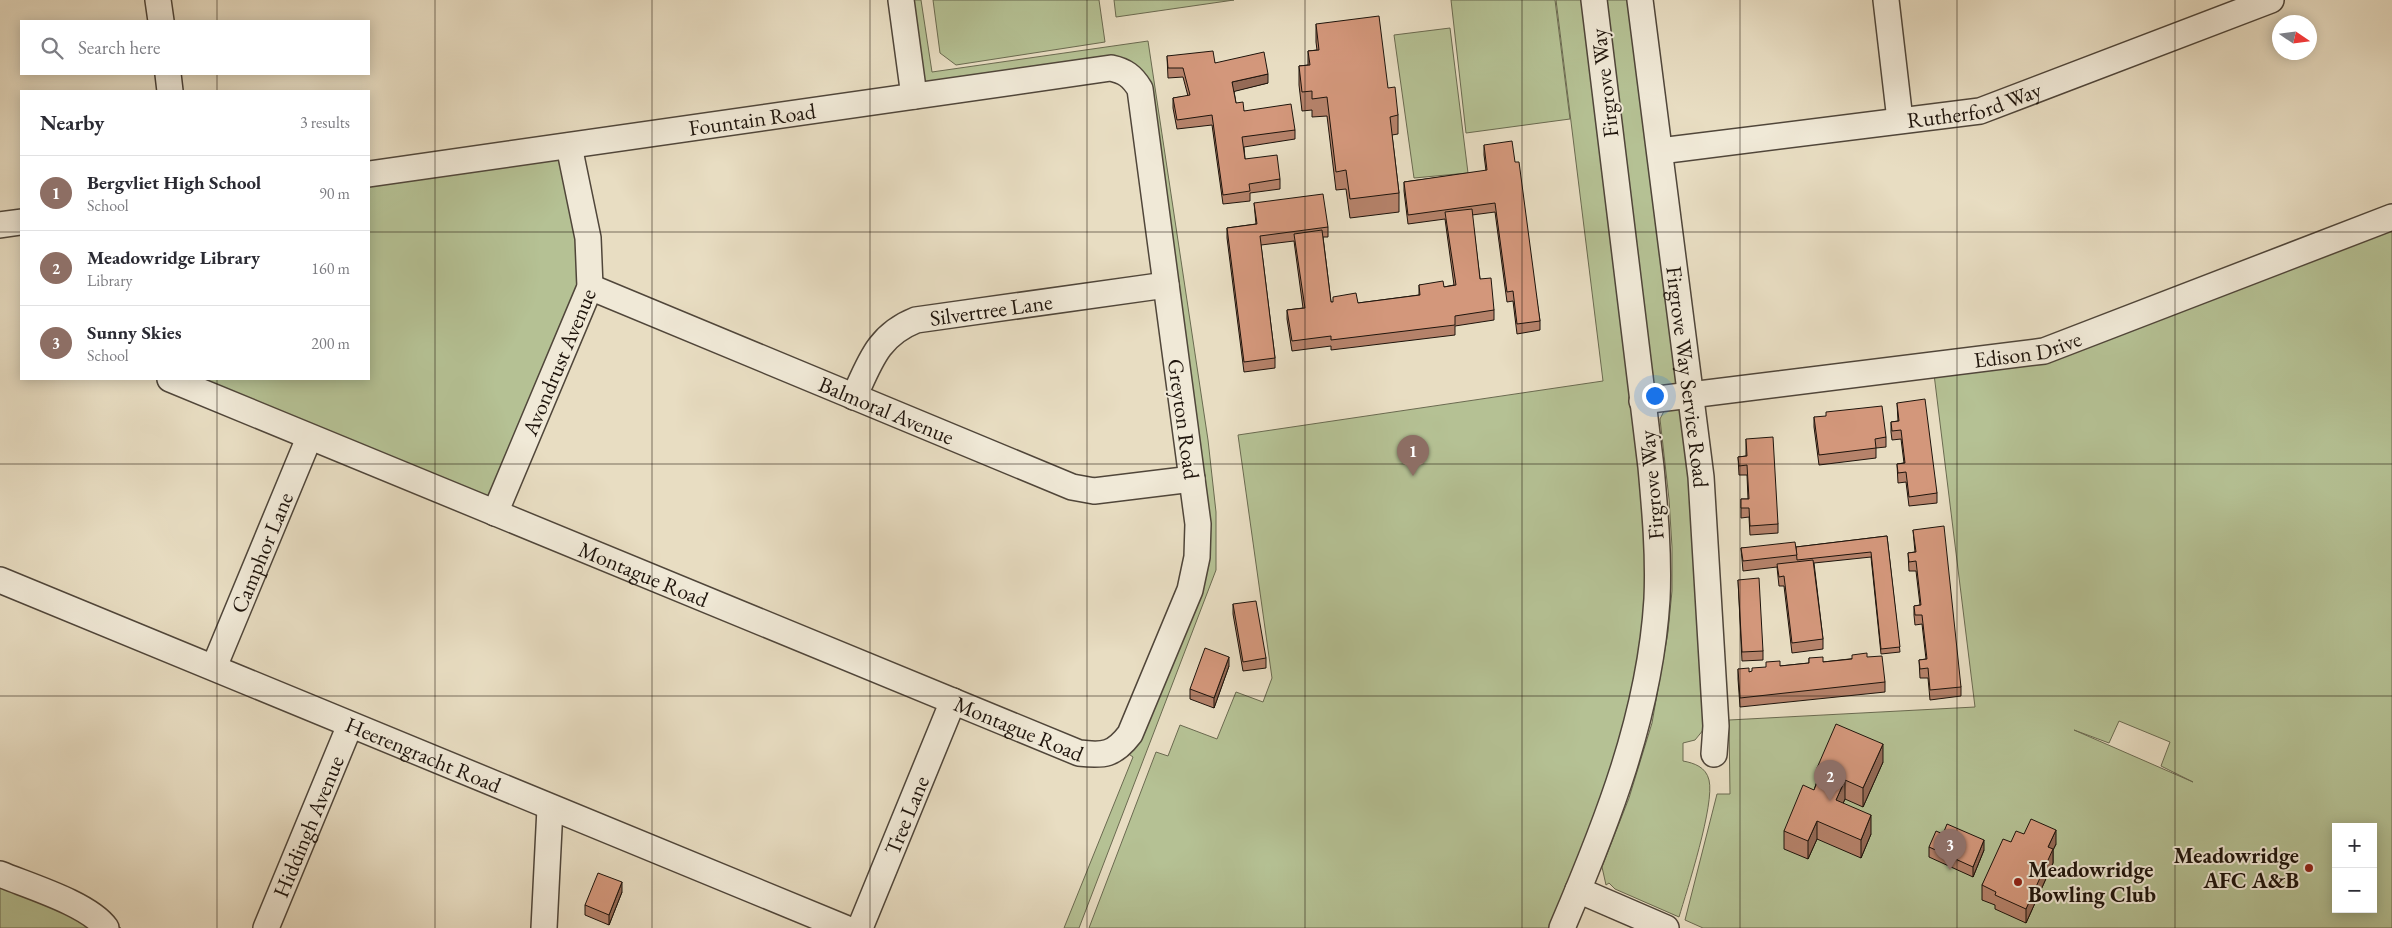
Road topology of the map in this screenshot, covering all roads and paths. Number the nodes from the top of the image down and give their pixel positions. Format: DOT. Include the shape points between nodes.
graph roads {
  1 [pos="158,0"];
  2 [pos="901,0"];
  3 [pos="1594,0"];
  4 [pos="1640,0"];
  5 [pos="1886,0"];
  6 [pos="2271,0"];
  7 [pos="161,20"];
  8 [pos="168,75"];
  9 [pos="1133,78"];
  10 [pos="170,90"];
  11 [pos="914,96"];
  12 [pos="1900,120"];
  13 [pos="569,146"];
  14 [pos="1660,151"];
  15 [pos="370,174"];
  16 [pos="2392,217"];
  17 [pos="20,222"];
  18 [pos="0,226"];
  19 [pos="1166,285"];
  20 [pos="590,287"];
  21 [pos="172,380"];
  22 [pos="1692,396"];
  23 [pos="854,397"];
  24 [pos="1642,401"];
  25 [pos="309,438"];
  26 [pos="1192,479"];
  27 [pos="495,513"];
  28 [pos="0,580"];
  29 [pos="214,667"];
  30 [pos="953,702"];
  31 [pos="350,725"];
  32 [pos="1120,748"];
  33 [pos="1714,754"];
  34 [pos="550,808"];
  35 [pos="0,874"];
  36 [pos="1578,890"];
  37 [pos="106,928"];
  38 [pos="266,928"];
  39 [pos="544,928"];
  40 [pos="845,928"];
  41 [pos="860,928"];
  42 [pos="1562,928"];
  43 [pos="1666,928"];
  1 -- 7 [label="street"];
  2 -- 11 [label="street"];
  3 -- 24 [label="street, Firgrove Way"];
  4 -- 14 [label="street, Firgrove Way Service Road"];
  5 -- 12 [label="street"];
  6 -- 12 [label="street, Rutherford Way" via="1980,111"];
  8 -- 10 [label="street"];
  9 -- 11 [label="street, Fountain Road" via="1110,68"];
  9 -- 19 [label="street, Greyton Road" via="1140,89"];
  11 -- 13 [label="street, Fountain Road"];
  12 -- 14 [label="street, Rutherford Way"];
  13 -- 15 [label="street, Fountain Road"];
  13 -- 20 [label="street, Avondrust Avenue" via="588,238"];
  14 -- 22 [label="street, Firgrove Way Service Road"];
  16 -- 22 [label="street, Edison Drive" via="2044,351"];
  17 -- 18 [label="street"];
  19 -- 23 [label="street, Silvertree Lane" via="916,320 900,326 886,338 875,353"];
  19 -- 26 [label="street, Greyton Road"];
  20 -- 23 [label="street, Balmoral Avenue"];
  20 -- 27 [label="street, Avondrust Avenue"];
  21 -- 25 [label="street, Montague Road"];
  22 -- 24 [label="street, Edison Drive"];
  22 -- 33 [label="street, Firgrove Way Service Road" via="1701,477 1716,726"];
  23 -- 26 [label="street, Balmoral Avenue" via="1072,487 1094,491"];
  24 -- 36 [label="street, Firgrove Way" via="1657,529 1656,599 1648,667 1637,723 1616,794"];
  25 -- 27 [label="street, Montague Road"];
  25 -- 29 [label="street, Camphor Lane"];
  26 -- 32 [label="street, Greyton Road" via="1198,524 1197,557 1190,590 1130,734"];
  27 -- 30 [label="street, Montague Road"];
  28 -- 29 [label="street, Heerengracht Road"];
  29 -- 31 [label="street, Heerengracht Road"];
  30 -- 32 [label="street, Montague Road" via="1079,753 1100,756"];
  30 -- 41 [label="street, Tree Lane"];
  31 -- 34 [label="street, Heerengracht Road"];
  31 -- 38 [label="street, Hiddingh Avenue"];
  34 -- 39 [label="street"];
  34 -- 40 [label="street, Heerengracht Road"];
  35 -- 37 [label="street" via="84,909 100,919"];
  36 -- 42 [label="street, Firgrove Way"];
  36 -- 43 [label="street"];
}
